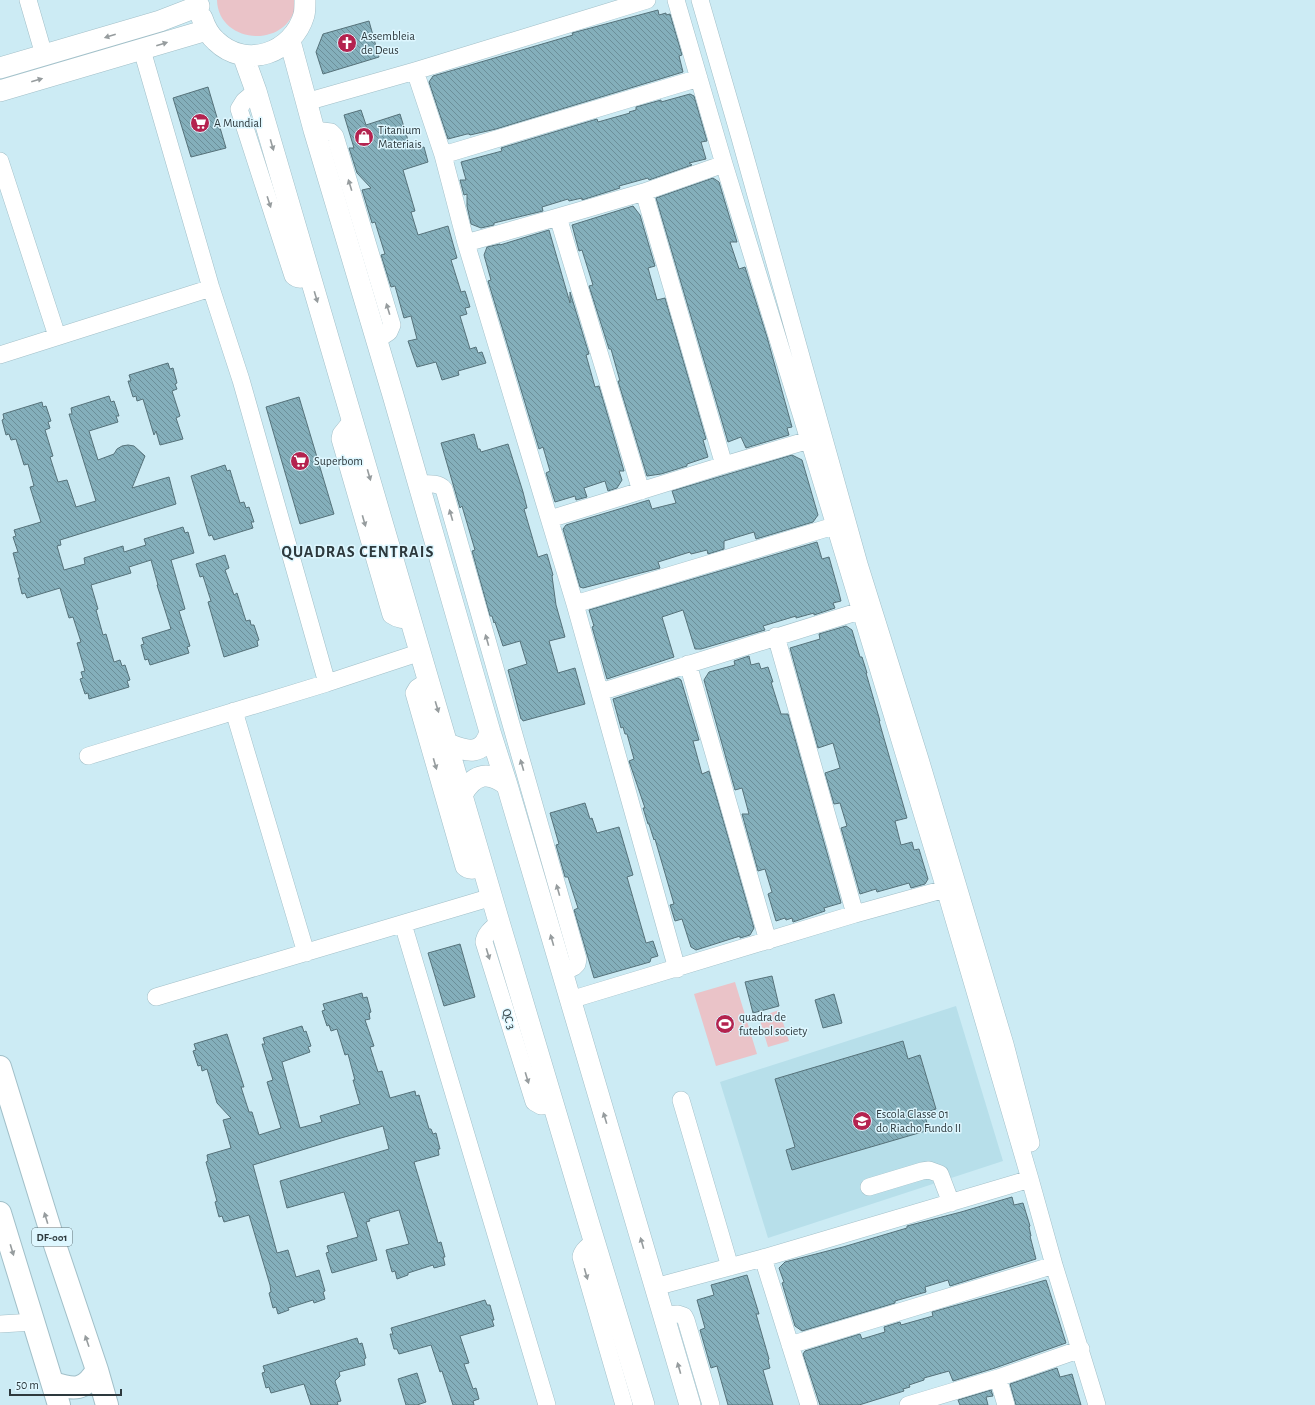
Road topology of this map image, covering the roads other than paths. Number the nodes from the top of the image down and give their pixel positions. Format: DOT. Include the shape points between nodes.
graph roads {
  1 [pos="28,0"];
  2 [pos="305,0"];
  3 [pos="647,0"];
  4 [pos="676,0"];
  5 [pos="700,0"];
  6 [pos="200,3"];
  7 [pos="207,30"];
  8 [pos="290,40"];
  9 [pos="142,50"];
  10 [pos="44,55"];
  11 [pos="243,55"];
  12 [pos="0,68"];
  13 [pos="415,71"];
  14 [pos="698,78"];
  15 [pos="0,91"];
  16 [pos="306,102"];
  17 [pos="443,155"];
  18 [pos="0,161"];
  19 [pos="724,164"];
  20 [pos="644,192"];
  21 [pos="558,217"];
  22 [pos="466,243"];
  23 [pos="211,288"];
  24 [pos="57,336"];
  25 [pos="0,354"];
  26 [pos="809,440"];
  27 [pos="724,465"];
  28 [pos="418,484"];
  29 [pos="641,491"];
  30 [pos="550,519"];
  31 [pos="834,526"];
  32 [pos="575,604"];
  33 [pos="860,611"];
  34 [pos="776,636"];
  35 [pos="421,652"];
  36 [pos="688,664"];
  37 [pos="429,680"];
  38 [pos="327,683"];
  39 [pos="600,692"];
  40 [pos="234,711"];
  41 [pos="490,732"];
  42 [pos="448,744"];
  43 [pos="88,756"];
  44 [pos="507,785"];
  45 [pos="463,793"];
  46 [pos="484,868"];
  47 [pos="945,889"];
  48 [pos="492,897"];
  49 [pos="855,914"];
  50 [pos="403,924"];
  51 [pos="768,941"];
  52 [pos="306,953"];
  53 [pos="677,969"];
  54 [pos="562,973"];
  55 [pos="156,997"];
  56 [pos="570,1000"];
  57 [pos="0,1067"];
  58 [pos="681,1100"];
  59 [pos="1030,1179"];
  60 [pos="870,1187"];
  61 [pos="951,1203"];
  62 [pos="0,1213"];
  63 [pos="594,1242"];
  64 [pos="763,1258"];
  65 [pos="1054,1265"];
  66 [pos="730,1267"];
  67 [pos="655,1287"];
  68 [pos="664,1315"];
  69 [pos="34,1322"];
  70 [pos="0,1324"];
  71 [pos="790,1345"];
  72 [pos="1081,1349"];
  73 [pos="97,1370"];
  74 [pos="998,1378"];
  75 [pos="53,1383"];
  76 [pos="60,1405"];
  77 [pos="107,1405"];
  78 [pos="547,1405"];
  79 [pos="624,1405"];
  80 [pos="644,1405"];
  81 [pos="690,1405"];
  82 [pos="711,1405"];
  83 [pos="809,1405"];
  84 [pos="909,1405"];
  85 [pos="1006,1405"];
  86 [pos="1097,1405"];
  87 [pos="1107,1405"];
  1 -- 10 [label="street"];
  2 -- 8 [label="main road" via="299,28"];
  3 -- 13 [label="street"];
  4 -- 14 [label="street"];
  5 -- 87 [label="street" via="859,564 1003,1036 1063,1265"];
  6 -- 7 [label="main road" via="202,19"];
  6 -- 10 [label="main road, one-way" via="160,21"];
  9 -- 7 [label="main road, one-way"];
  7 -- 11 [label="main road" via="216,42 228,50"];
  8 -- 11 [label="main road" via="267,54"];
  8 -- 16 [label="main road"];
  15 -- 9 [label="main road, one-way"];
  9 -- 23 [label="street"];
  10 -- 12 [label="main road"];
  11 -- 35 [label="main road, one-way" via="256,91"];
  13 -- 16 [label="street"];
  13 -- 17 [label="street"];
  14 -- 17 [label="street"];
  14 -- 19 [label="street"];
  28 -- 16 [label="main road, one-way"];
  17 -- 22 [label="street"];
  18 -- 24 [label="street"];
  19 -- 20 [label="street"];
  19 -- 26 [label="street"];
  20 -- 21 [label="street"];
  20 -- 27 [label="street"];
  21 -- 22 [label="street"];
  21 -- 29 [label="street"];
  22 -- 30 [label="street"];
  23 -- 24 [label="street"];
  23 -- 38 [label="street" via="241,380"];
  24 -- 25 [label="street"];
  26 -- 27 [label="street"];
  26 -- 31 [label="street"];
  27 -- 29 [label="street"];
  28 -- 41 [label="main road"];
  54 -- 28 [label="street, one-way" via="574,967 578,959 444,489 437,484"];
  29 -- 30 [label="street"];
  30 -- 32 [label="street"];
  31 -- 32 [label="street"];
  31 -- 33 [label="street"];
  32 -- 39 [label="street"];
  33 -- 34 [label="street"];
  33 -- 47 [label="street"];
  34 -- 36 [label="street"];
  34 -- 49 [label="street"];
  35 -- 37 [label="main road"];
  35 -- 38 [label="street"];
  36 -- 39 [label="street"];
  36 -- 51 [label="street"];
  37 -- 42 [label="main road, one-way"];
  37 -- 46 [label="street, one-way" via="414,693 464,867 471,871"];
  38 -- 40 [label="street"];
  39 -- 53 [label="street"];
  40 -- 43 [label="street"];
  40 -- 52 [label="street"];
  41 -- 42 [label="main road" via="483,746 475,750 461,750"];
  41 -- 44 [label="main road"];
  42 -- 45 [label="main road"];
  44 -- 45 [label="main road" via="492,776 483,776 467,785"];
  54 -- 44 [label="main road, one-way"];
  45 -- 46 [label="main road"];
  46 -- 48 [label="main road"];
  47 -- 49 [label="street"];
  47 -- 59 [label="street"];
  48 -- 50 [label="street"];
  48 -- 63 [label="main road, one-way"];
  49 -- 51 [label="street"];
  50 -- 52 [label="street"];
  50 -- 78 [label="street"];
  51 -- 53 [label="street"];
  52 -- 55 [label="street"];
  53 -- 56 [label="street"];
  54 -- 56 [label="main road"];
  67 -- 56 [label="main road, one-way"];
  73 -- 57 [label="highway, DF-001, one-way"];
  58 -- 66 [label="street"];
  59 -- 61 [label="street"];
  59 -- 65 [label="street"];
  60 -- 61 [label="street" via="929,1170 940,1174"];
  61 -- 64 [label="street"];
  62 -- 69 [label="highway, one-way"];
  63 -- 79 [label="street, one-way" via="584,1250 581,1258"];
  63 -- 80 [label="main road"];
  64 -- 66 [label="street"];
  64 -- 71 [label="street"];
  65 -- 71 [label="street"];
  65 -- 72 [label="street"];
  66 -- 67 [label="street"];
  67 -- 68 [label="main road"];
  81 -- 68 [label="main road, one-way"];
  68 -- 82 [label="street" via="684,1316"];
  69 -- 70 [label="street"];
  69 -- 75 [label="highway"];
  71 -- 83 [label="street"];
  72 -- 74 [label="street"];
  72 -- 86 [label="street"];
  73 -- 75 [label="highway" via="91,1380 81,1387 67,1388"];
  73 -- 77 [label="highway, DF-001"];
  74 -- 84 [label="street"];
  74 -- 85 [label="street"];
  75 -- 76 [label="highway"];
}
